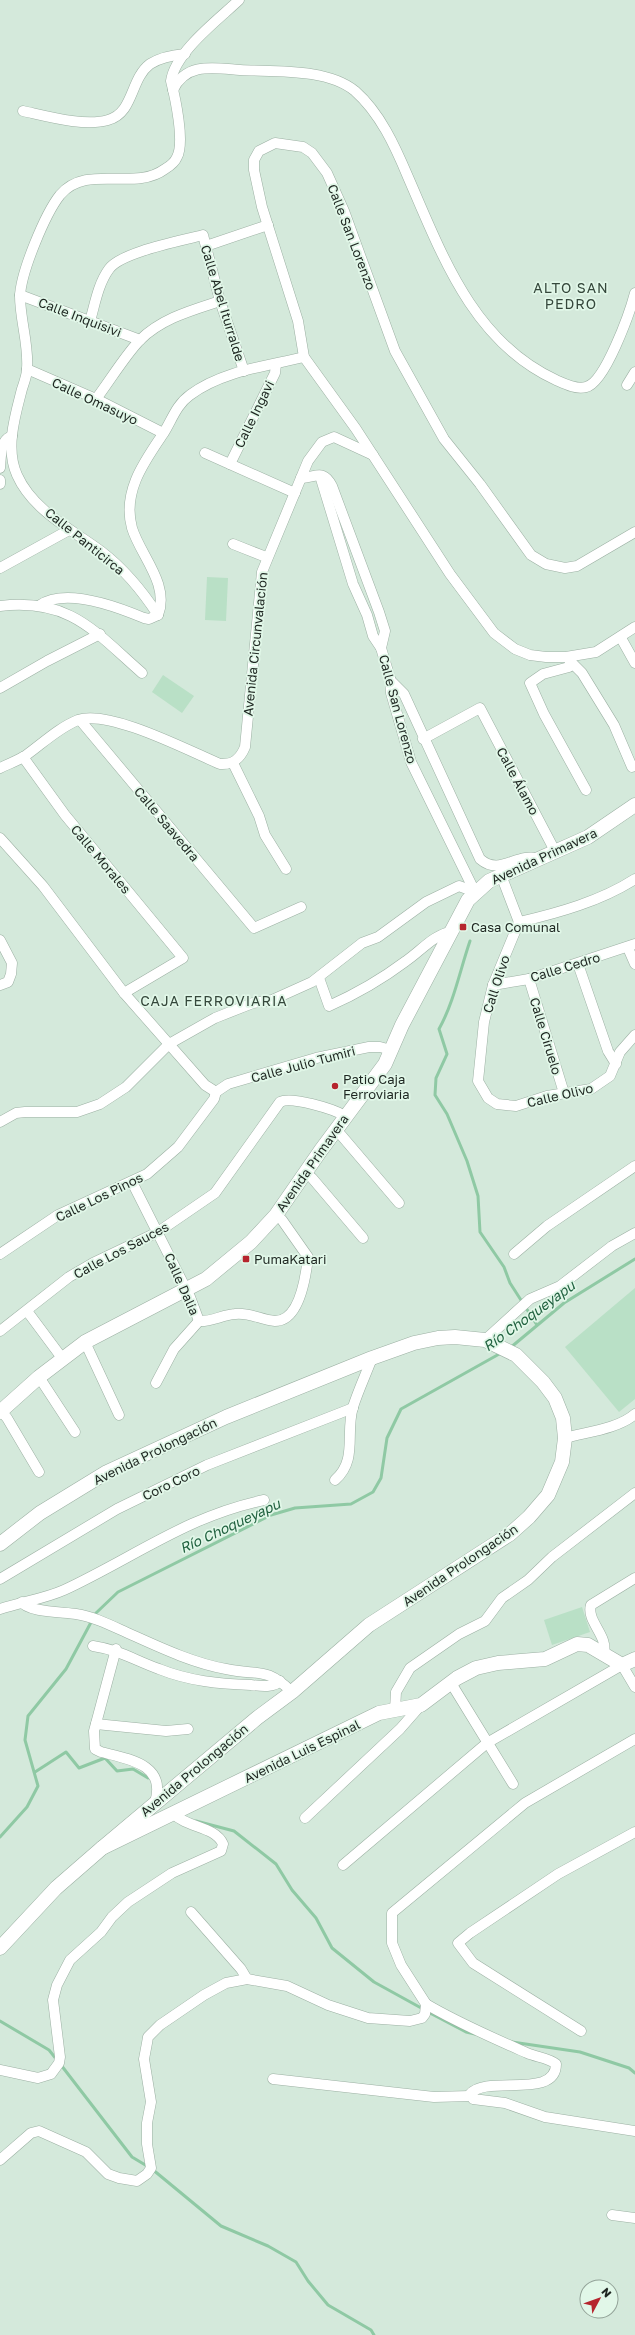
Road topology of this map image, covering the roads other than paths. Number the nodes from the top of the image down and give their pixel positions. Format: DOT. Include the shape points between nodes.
graph roads {
  1 [pos="239,0"];
  2 [pos="185,54"];
  3 [pos="173,90"];
  4 [pos="23,111"];
  5 [pos="268,225"];
  6 [pos="206,246"];
  7 [pos="635,293"];
  8 [pos="20,295"];
  9 [pos="220,301"];
  10 [pos="90,321"];
  11 [pos="140,340"];
  12 [pos="304,357"];
  13 [pos="276,364"];
  14 [pos="27,369"];
  15 [pos="244,371"];
  16 [pos="635,372"];
  17 [pos="627,385"];
  18 [pos="96,399"];
  19 [pos="163,433"];
  20 [pos="12,436"];
  21 [pos="205,453"];
  22 [pos="373,455"];
  23 [pos="230,464"];
  24 [pos="0,468"];
  25 [pos="323,477"];
  26 [pos="301,478"];
  27 [pos="0,480"];
  28 [pos="0,484"];
  29 [pos="295,493"];
  30 [pos="68,530"];
  31 [pos="635,532"];
  32 [pos="233,544"];
  33 [pos="266,557"];
  34 [pos="0,568"];
  35 [pos="40,605"];
  36 [pos="0,606"];
  37 [pos="158,615"];
  38 [pos="635,627"];
  39 [pos="100,634"];
  40 [pos="621,638"];
  41 [pos="381,648"];
  42 [pos="569,660"];
  43 [pos="635,663"];
  44 [pos="142,673"];
  45 [pos="391,681"];
  46 [pos="0,688"];
  47 [pos="80,720"];
  48 [pos="423,739"];
  49 [pos="23,757"];
  50 [pos="232,763"];
  51 [pos="632,767"];
  52 [pos="0,768"];
  53 [pos="586,790"];
  54 [pos="635,805"];
  55 [pos="0,838"];
  56 [pos="556,853"];
  57 [pos="541,859"];
  58 [pos="286,869"];
  59 [pos="501,875"];
  60 [pos="635,879"];
  61 [pos="475,892"];
  62 [pos="301,907"];
  63 [pos="519,922"];
  64 [pos="452,931"];
  65 [pos="1,941"];
  66 [pos="631,946"];
  67 [pos="578,964"];
  68 [pos="635,964"];
  69 [pos="319,978"];
  70 [pos="529,979"];
  71 [pos="0,985"];
  72 [pos="493,985"];
  73 [pos="124,993"];
  74 [pos="635,1036"];
  75 [pos="169,1044"];
  76 [pos="391,1050"];
  77 [pos="616,1064"];
  78 [pos="479,1072"];
  79 [pos="216,1092"];
  80 [pos="564,1093"];
  81 [pos="345,1116"];
  82 [pos="0,1122"];
  83 [pos="335,1131"];
  84 [pos="635,1166"];
  85 [pos="305,1173"];
  86 [pos="132,1182"];
  87 [pos="399,1203"];
  88 [pos="276,1214"];
  89 [pos="158,1232"];
  90 [pos="635,1232"];
  91 [pos="363,1238"];
  92 [pos="0,1254"];
  93 [pos="514,1254"];
  94 [pos="186,1291"];
  95 [pos="27,1311"];
  96 [pos="199,1321"];
  97 [pos="0,1331"];
  98 [pos="85,1342"];
  99 [pos="490,1342"];
  100 [pos="62,1358"];
  101 [pos="372,1358"];
  102 [pos="39,1377"];
  103 [pos="156,1383"];
  104 [pos="352,1408"];
  105 [pos="0,1412"];
  106 [pos="635,1414"];
  107 [pos="119,1415"];
  108 [pos="75,1432"];
  109 [pos="565,1438"];
  110 [pos="39,1472"];
  111 [pos="334,1480"];
  112 [pos="635,1493"];
  113 [pos="264,1500"];
  114 [pos="0,1544"];
  115 [pos="635,1578"];
  116 [pos="0,1579"];
  117 [pos="22,1602"];
  118 [pos="0,1609"];
  119 [pos="93,1646"];
  120 [pos="116,1649"];
  121 [pos="604,1653"];
  122 [pos="635,1659"];
  123 [pos="622,1665"];
  124 [pos="280,1682"];
  125 [pos="451,1682"];
  126 [pos="635,1687"];
  127 [pos="292,1692"];
  128 [pos="421,1705"];
  129 [pos="395,1710"];
  130 [pos="96,1724"];
  131 [pos="188,1729"];
  132 [pos="635,1739"];
  133 [pos="487,1743"];
  134 [pos="512,1784"];
  135 [pos="155,1802"];
  136 [pos="174,1814"];
  137 [pos="305,1818"];
  138 [pos="635,1832"];
  139 [pos="102,1848"];
  140 [pos="343,1865"];
  141 [pos="191,1912"];
  142 [pos="0,1948"];
  143 [pos="246,1979"];
  144 [pos="426,2004"];
  145 [pos="581,2031"];
  146 [pos="0,2070"];
  147 [pos="273,2079"];
  148 [pos="470,2096"];
  149 [pos="635,2131"];
  150 [pos="0,2160"];
  151 [pos="612,2215"];
  152 [pos="635,2218"];
  1 -- 2 [label="street, Calle Panticirca"];
  2 -- 3 [label="street, Calle Panticirca" via="172,73"];
  2 -- 4 [label="street" via="166,56 150,64 136,81 120,114 107,120 72,121"];
  3 -- 7 [label="street" via="176,82 198,68 291,72 334,78 347,85 365,101 393,142 441,252 481,320 522,362 559,382 577,388 586,387 598,379 623,328"];
  3 -- 8 [label="street, Calle Panticirca" via="181,144 178,156 172,164 155,175 144,178 84,181 69,187 60,195 31,248"];
  5 -- 6 [label="street"];
  5 -- 12 [label="street, Calle San Lorenzo" via="298,321"];
  5 -- 31 [label="street, Calle San Lorenzo" via="254,170 254,160 259,151 275,144 303,148 319,162 334,186 387,332 429,415 444,439 531,555 546,564 566,568 577,566"];
  6 -- 9 [label="street, Calle Abel Iturralde"];
  6 -- 10 [label="street, Calle Abel Iturralde" via="203,235 121,259 109,268 103,279"];
  8 -- 10 [label="street, Calle Inquisivi"];
  8 -- 14 [label="street, Calle Panticirca"];
  9 -- 11 [label="street" via="169,320"];
  9 -- 15 [label="street, Calle Abel Iturralde"];
  10 -- 11 [label="street, Calle Inquisivi"];
  11 -- 18 [label="street"];
  12 -- 13 [label="street"];
  12 -- 22 [label="street, Calle San Lorenzo"];
  13 -- 15 [label="street"];
  13 -- 23 [label="street, Calle Ingavi" via="275,372"];
  14 -- 18 [label="street, Calle Omasuyo"];
  14 -- 20 [label="street, Calle Panticirca"];
  15 -- 19 [label="street" via="191,394 180,404"];
  16 -- 17 [label="street"];
  18 -- 19 [label="street, Calle Omasuyo"];
  19 -- 37 [label="street" via="140,468 128,510 138,545 147,558 158,586 161,606"];
  20 -- 24 [label="street" via="3,443"];
  20 -- 30 [label="street, Calle Panticirca" via="12,456 17,475 29,494"];
  21 -- 23 [label="street"];
  22 -- 26 [label="street, Avenida Circunvalación" via="342,439 327,439 308,461"];
  22 -- 42 [label="street, Avenida Circunvalación" via="450,574 494,633 515,649 530,655"];
  23 -- 29 [label="street"];
  25 -- 26 [label="street" via="316,474"];
  25 -- 41 [label="street, Calle San Lorenzo" via="321,479 353,584 373,636"];
  25 -- 41 [label="street" via="326,477 332,486 379,612 385,632"];
  26 -- 29 [label="street, Avenida Circunvalación"];
  27 -- 28 [label="street"];
  29 -- 33 [label="street, Avenida Circunvalación"];
  30 -- 34 [label="street"];
  30 -- 37 [label="street, Calle Panticirca" via="119,567"];
  32 -- 33 [label="street"];
  33 -- 50 [label="street, Avenida Circunvalación" via="259,586 245,747 242,754"];
  35 -- 36 [label="street"];
  35 -- 37 [label="street" via="48,600 64,598 114,606 149,619"];
  35 -- 39 [label="street" via="62,612"];
  38 -- 40 [label="street, Avenida Circunvalación"];
  39 -- 44 [label="street"];
  39 -- 46 [label="street"];
  40 -- 42 [label="street, Avenida Circunvalación" via="596,652"];
  40 -- 43 [label="street"];
  41 -- 45 [label="street, Calle San Lorenzo"];
  42 -- 51 [label="street" via="582,673 614,726"];
  42 -- 53 [label="street" via="569,667 543,674 530,683"];
  45 -- 48 [label="street" via="404,694"];
  45 -- 61 [label="street, Calle San Lorenzo" via="391,693 411,762"];
  47 -- 49 [label="street" via="66,726"];
  47 -- 50 [label="street" via="109,720 220,764"];
  47 -- 62 [label="street, Calle Saavedra" via="254,928"];
  48 -- 56 [label="street, Calle Álamo" via="480,708"];
  48 -- 57 [label="street" via="480,859 495,866 530,855"];
  49 -- 52 [label="street"];
  49 -- 73 [label="street, Calle Morales" via="65,815 183,958"];
  50 -- 58 [label="street" via="259,816 264,835"];
  54 -- 56 [label="street, Avenida Primavera" via="608,826"];
  55 -- 73 [label="street" via="43,886"];
  56 -- 57 [label="street, Avenida Primavera"];
  57 -- 59 [label="street, Avenida Primavera"];
  59 -- 61 [label="street, Avenida Primavera"];
  59 -- 63 [label="street"];
  60 -- 63 [label="street" via="606,895"];
  61 -- 64 [label="street, Avenida Primavera"];
  61 -- 69 [label="street" via="459,886 426,902 378,937 362,943"];
  63 -- 72 [label="street, Call Olivo"];
  64 -- 69 [label="street" via="439,935 393,970 330,1006"];
  64 -- 76 [label="street, Avenida Primavera"];
  65 -- 71 [label="street" via="12,969 8,982"];
  66 -- 67 [label="street, Calle Cedro"];
  66 -- 68 [label="street"];
  67 -- 70 [label="street, Calle Cedro"];
  67 -- 77 [label="street" via="608,1051"];
  69 -- 75 [label="street" via="272,1000 253,1003 215,1018"];
  70 -- 72 [label="street, Calle Cedro"];
  70 -- 80 [label="street, Calle Ciruelo"];
  72 -- 78 [label="street, Call Olivo" via="484,1022"];
  73 -- 75 [label="street"];
  74 -- 77 [label="street, Calle Olivo" via="620,1052"];
  75 -- 79 [label="street" via="204,1085"];
  75 -- 82 [label="street" via="126,1087 89,1109 25,1112"];
  76 -- 79 [label="street, Calle Julio Tumiri" via="368,1047 316,1058 228,1084"];
  76 -- 81 [label="street, Avenida Primavera" via="385,1064"];
  77 -- 80 [label="street, Calle Olivo" via="614,1072 600,1085 578,1092"];
  78 -- 80 [label="street, Calle Olivo" via="478,1081 482,1089 497,1104 516,1106"];
  79 -- 86 [label="street, Calle Los Pinos" via="214,1099 178,1147 147,1174"];
  81 -- 83 [label="street, Avenida Primavera"];
  81 -- 89 [label="street, Calle Los Sauces" via="289,1099 280,1102 215,1193"];
  83 -- 85 [label="street, Avenida Primavera"];
  83 -- 87 [label="street"];
  84 -- 93 [label="street" via="547,1226"];
  85 -- 88 [label="street, Avenida Primavera"];
  85 -- 91 [label="street"];
  86 -- 89 [label="street, Calle Dalia"];
  86 -- 92 [label="street, Calle Los Pinos" via="58,1215"];
  88 -- 94 [label="street, Avenida Primavera" via="238,1255"];
  88 -- 96 [label="street" via="308,1257 299,1301 293,1311 281,1319 274,1320 235,1314 206,1322"];
  89 -- 94 [label="street, Calle Dalia"];
  89 -- 95 [label="street, Calle Los Sauces" via="69,1277"];
  90 -- 99 [label="street" via="602,1253 566,1282 530,1299"];
  94 -- 96 [label="street, Calle Dalia"];
  94 -- 98 [label="street, Avenida Primavera"];
  95 -- 97 [label="street, Calle Los Sauces"];
  95 -- 100 [label="street"];
  96 -- 103 [label="street" via="174,1349"];
  98 -- 100 [label="street, Avenida Primavera"];
  98 -- 107 [label="street"];
  99 -- 101 [label="street, Avenida Prolongación" via="438,1338"];
  99 -- 109 [label="street, Avenida Prolongación" via="516,1355 543,1382 555,1398 563,1418"];
  100 -- 102 [label="street, Avenida Primavera"];
  101 -- 104 [label="street"];
  101 -- 114 [label="street, Avenida Prolongación" via="226,1417 107,1472 40,1513"];
  102 -- 105 [label="street, Avenida Primavera"];
  102 -- 108 [label="street"];
  104 -- 111 [label="street" via="347,1462 344,1472"];
  104 -- 116 [label="street, Coro Coro" via="193,1472 116,1509"];
  105 -- 110 [label="street" via="7,1418"];
  106 -- 109 [label="street" via="610,1426"];
  109 -- 127 [label="street, Avenida Prolongación" via="562,1462 548,1495 529,1517 510,1534 369,1625"];
  112 -- 129 [label="street" via="502,1598 484,1621 459,1634 410,1668 396,1692"];
  113 -- 117 [label="street" via="229,1508 193,1522 65,1590"];
  115 -- 121 [label="street" via="591,1605 591,1613 605,1644"];
  117 -- 118 [label="street"];
  117 -- 124 [label="street" via="24,1607 30,1609 54,1610 94,1618 175,1654 226,1669 265,1673"];
  119 -- 120 [label="street"];
  120 -- 124 [label="street" via="158,1669 205,1682 265,1686"];
  120 -- 130 [label="street"];
  121 -- 123 [label="street, Avenida Luis Espinal"];
  121 -- 125 [label="street, Avenida Luis Espinal" via="588,1645 577,1644 545,1659 498,1663 476,1668"];
  122 -- 123 [label="street"];
  123 -- 126 [label="street"];
  123 -- 133 [label="street"];
  124 -- 127 [label="street"];
  125 -- 128 [label="street, Avenida Luis Espinal"];
  125 -- 133 [label="street"];
  127 -- 135 [label="street, Avenida Prolongación"];
  128 -- 129 [label="street, Avenida Luis Espinal"];
  128 -- 137 [label="street" via="400,1729"];
  129 -- 136 [label="street, Avenida Luis Espinal" via="379,1713"];
  130 -- 131 [label="street" via="166,1731"];
  130 -- 135 [label="street" via="95,1749 142,1763 156,1782 158,1794"];
  132 -- 144 [label="street" via="525,1803 392,1913 390,1930 396,1954"];
  133 -- 134 [label="street"];
  133 -- 140 [label="street"];
  135 -- 139 [label="street, Avenida Prolongación"];
  136 -- 139 [label="street, Avenida Luis Espinal"];
  136 -- 146 [label="street" via="186,1824 215,1835 223,1844 221,1851 172,1873 128,1902 101,1932 70,1960 54,1993 60,2057 56,2070 38,2078"];
  138 -- 145 [label="street" via="558,1874 470,1933 458,1944 474,1963"];
  139 -- 142 [label="street, Avenida Luis Espinal" via="56,1888"];
  141 -- 143 [label="street" via="241,1968"];
  143 -- 144 [label="street" via="287,1986 368,2018 417,2021 425,2014"];
  143 -- 150 [label="street" via="226,1983 204,1995 160,2025 148,2037 144,2059 152,2102 146,2123 151,2168 141,2180 131,2182 112,2176 86,2152 39,2131 31,2133"];
  144 -- 148 [label="street" via="477,2031 556,2064 552,2076 542,2083 493,2086 475,2090"];
  147 -- 148 [label="street" via="434,2097"];
  148 -- 149 [label="street" via="473,2099 506,2103 545,2117"];
  151 -- 152 [label="street"];
}
